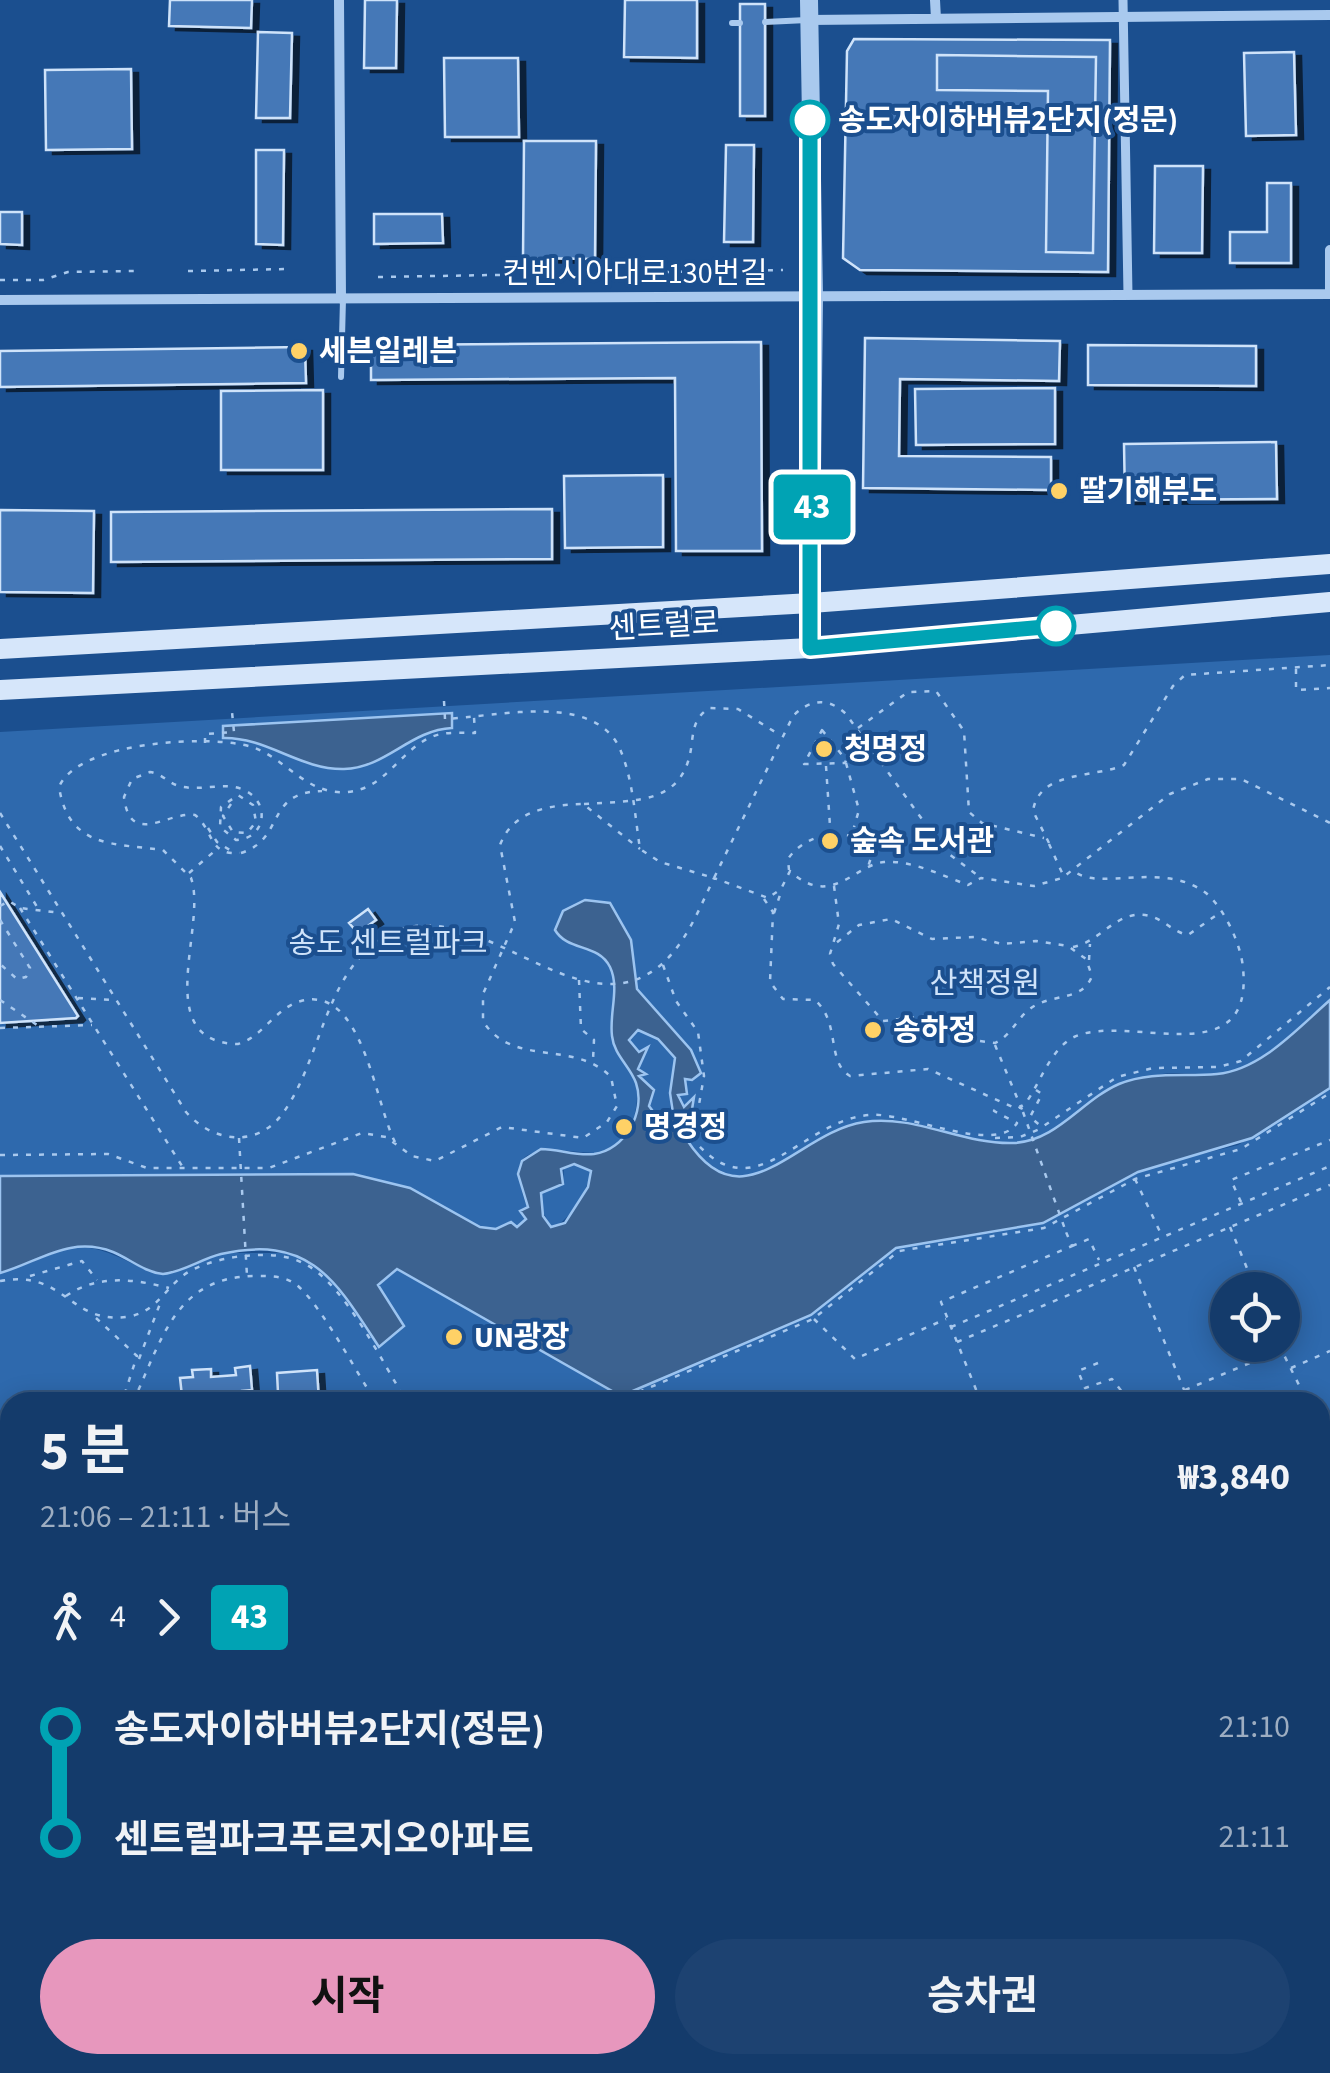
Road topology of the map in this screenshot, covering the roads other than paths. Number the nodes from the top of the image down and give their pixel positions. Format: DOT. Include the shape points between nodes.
graph roads {
  1 [pos="339,0"];
  2 [pos="809,0"];
  3 [pos="935,0"];
  4 [pos="1123,0"];
  5 [pos="1330,15"];
  6 [pos="1124,16"];
  7 [pos="936,18"];
  8 [pos="808,20"];
  9 [pos="765,22"];
  10 [pos="1330,250"];
  11 [pos="1330,294"];
  12 [pos="1128,295"];
  13 [pos="814,297"];
  14 [pos="342,299"];
  15 [pos="0,300"];
  16 [pos="341,377"];
  17 [pos="1330,564"];
  18 [pos="811,602"];
  19 [pos="1330,602"];
  20 [pos="5,647"];
  21 [pos="810,648"];
  22 [pos="0,690"];
  1 -- 14 [label="street"];
  2 -- 8 [label="street"];
  3 -- 7 [label="street"];
  4 -- 6 [label="street"];
  5 -- 6 [label="street"];
  6 -- 7 [label="street"];
  6 -- 12 [label="street"];
  7 -- 8 [label="street"];
  8 -- 9 [label="lane"];
  8 -- 13 [label="street"];
  10 -- 11 [label="street"];
  11 -- 12 [label="street, 컨벤시아대로130번길"];
  12 -- 13 [label="street, 컨벤시아대로130번길"];
  13 -- 14 [label="street, 컨벤시아대로130번길"];
  13 -- 18 [label="street"];
  14 -- 15 [label="street, 컨벤시아대로130번길"];
  14 -- 16 [label="lane"];
  17 -- 18 [label="main road, 센트럴로"];
  18 -- 20 [label="main road, 센트럴로"];
  18 -- 21 [label="street"];
  19 -- 21 [label="main road, 센트럴로"];
  21 -- 22 [label="main road, 센트럴로"];
}
